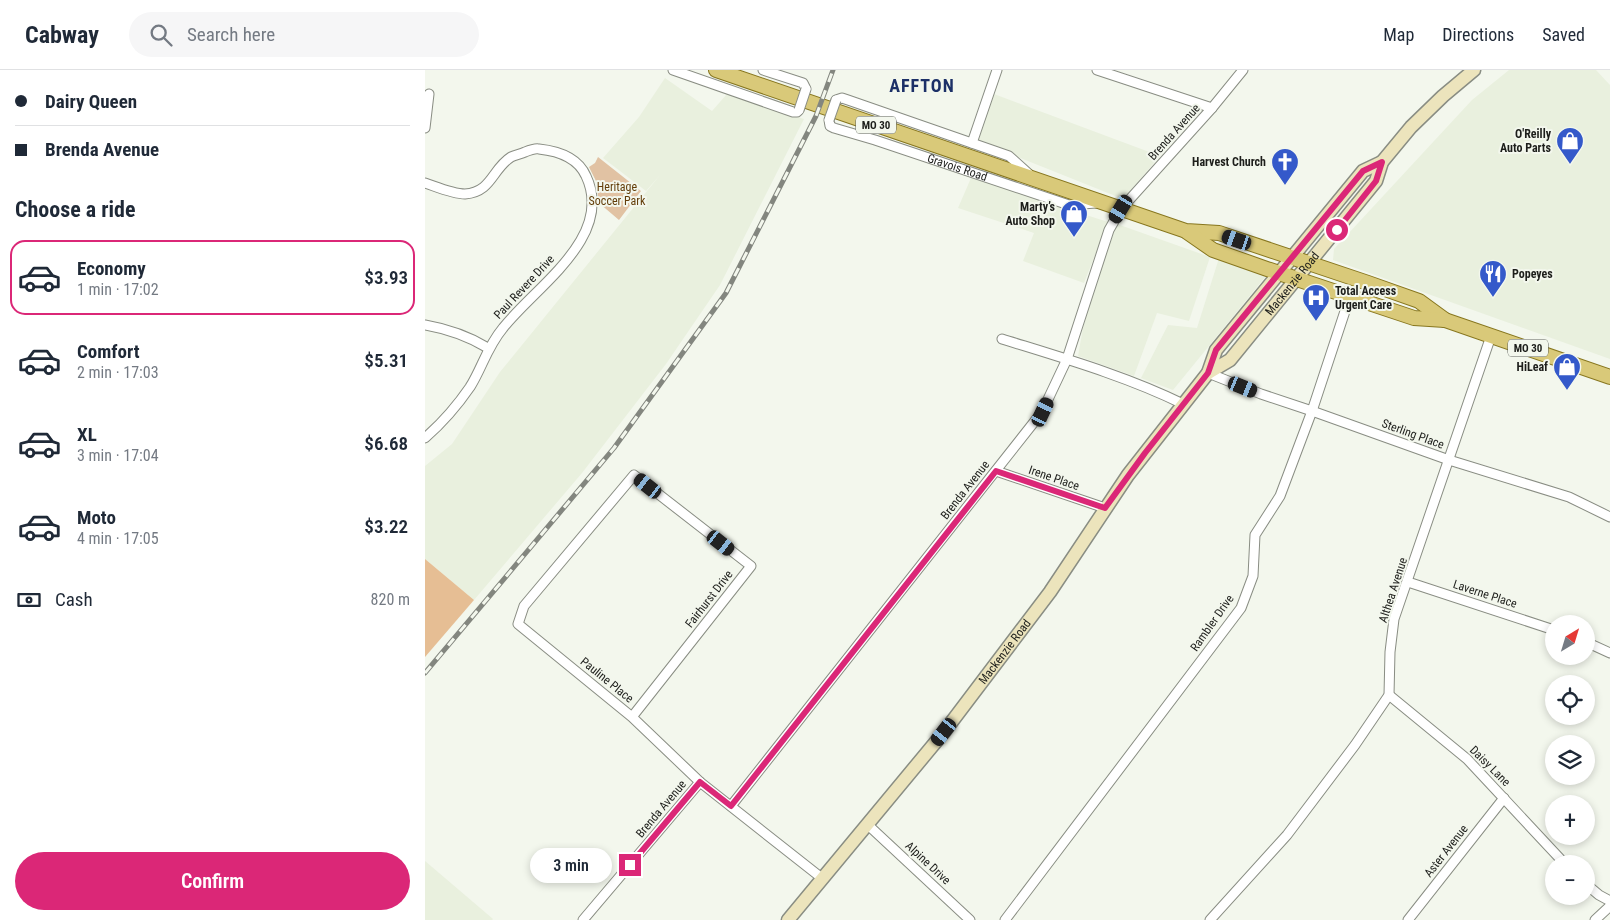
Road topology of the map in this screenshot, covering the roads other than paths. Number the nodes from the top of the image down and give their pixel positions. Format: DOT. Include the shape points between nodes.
graph roads {
  1 [pos="673,70"];
  2 [pos="716,70"];
  3 [pos="763,70"];
  4 [pos="997,70"];
  5 [pos="1097,70"];
  6 [pos="1243,70"];
  7 [pos="1474,70"];
  8 [pos="429,94"];
  9 [pos="1212,108"];
  10 [pos="425,128"];
  11 [pos="972,143"];
  12 [pos="1382,162"];
  13 [pos="1035,180"];
  14 [pos="425,183"];
  15 [pos="1101,202"];
  16 [pos="1121,209"];
  17 [pos="1186,231"];
  18 [pos="1291,258"];
  19 [pos="1309,264"];
  20 [pos="1279,273"];
  21 [pos="1297,278"];
  22 [pos="1350,296"];
  23 [pos="1445,320"];
  24 [pos="425,325"];
  25 [pos="1491,336"];
  26 [pos="1002,339"];
  27 [pos="488,348"];
  28 [pos="1067,359"];
  29 [pos="1208,373"];
  30 [pos="1610,377"];
  31 [pos="1183,404"];
  32 [pos="1312,411"];
  33 [pos="425,438"];
  34 [pos="1449,460"];
  35 [pos="996,471"];
  36 [pos="634,475"];
  37 [pos="1105,508"];
  38 [pos="1610,517"];
  39 [pos="1408,582"];
  40 [pos="1545,627"];
  41 [pos="1595,646"];
  42 [pos="1610,653"];
  43 [pos="1389,695"];
  44 [pos="632,717"];
  45 [pos="700,782"];
  46 [pos="1504,798"];
  47 [pos="731,806"];
  48 [pos="868,826"];
  49 [pos="1557,855"];
  50 [pos="823,879"];
  51 [pos="1595,892"];
  52 [pos="1610,901"];
  53 [pos="1610,906"];
  54 [pos="583,920"];
  55 [pos="788,920"];
  56 [pos="970,920"];
  57 [pos="1005,920"];
  58 [pos="1210,920"];
  59 [pos="1409,920"];
  60 [pos="1595,920"];
  1 -- 3 [label="street, bridge" via="797,112 806,89 803,84"];
  2 -- 13 [label="main road, Gravois Road / MO 30"];
  4 -- 11 [label="street"];
  5 -- 9 [label="street"];
  6 -- 9 [label="street, Brenda Avenue"];
  7 -- 12 [label="main road, Mackenzie Road" via="1427,110"];
  8 -- 10 [label="street"];
  9 -- 16 [label="street, Brenda Avenue"];
  11 -- 13 [label="street, Gravois Road" via="1009,156"];
  11 -- 15 [label="street, Gravois Road, bridge" via="841,98 836,100 829,120 834,128 1069,205"];
  12 -- 18 [label="main road, Mackenzie Road" via="1363,171"];
  12 -- 19 [label="main road, Mackenzie Road" via="1376,181"];
  13 -- 15 [label="main road, Gravois Road / MO 30"];
  14 -- 27 [label="street, Paul Revere Drive" via="464,194 479,190 510,158 537,148 558,152 571,159 590,184 592,216 586,232 553,278 503,327"];
  15 -- 16 [label="main road, Gravois Road / MO 30"];
  16 -- 17 [label="main road, Gravois Road / MO 30"];
  16 -- 28 [label="street, Brenda Avenue" via="1109,230"];
  17 -- 18 [label="main road, Gravois Road / MO 30" via="1219,233"];
  17 -- 20 [label="main road, Gravois Road / MO 30" via="1213,250"];
  18 -- 19 [label="main road, Gravois Road / MO 30"];
  18 -- 20 [label="main road, Mackenzie Road"];
  19 -- 21 [label="main road, Mackenzie Road"];
  19 -- 23 [label="main road, Gravois Road / MO 30" via="1419,301"];
  20 -- 21 [label="main road, Gravois Road / MO 30"];
  20 -- 29 [label="main road, Mackenzie Road" via="1216,350"];
  21 -- 22 [label="main road, Gravois Road / MO 30"];
  21 -- 29 [label="main road, Mackenzie Road" via="1230,360"];
  22 -- 23 [label="main road, Gravois Road / MO 30" via="1415,318"];
  22 -- 32 [label="street, Rambler Drive"];
  23 -- 25 [label="main road, Gravois Road / MO 30"];
  24 -- 27 [label="street" via="469,337"];
  25 -- 30 [label="main road, Gravois Road / MO 30"];
  25 -- 34 [label="street, Althea Avenue"];
  26 -- 28 [label="street"];
  27 -- 33 [label="street, Paul Revere Drive" via="470,386"];
  28 -- 31 [label="street"];
  28 -- 35 [label="street, Brenda Avenue" via="1043,412"];
  29 -- 31 [label="main road, Mackenzie Road"];
  29 -- 32 [label="street, Sterling Place"];
  31 -- 37 [label="main road, Mackenzie Road"];
  32 -- 34 [label="street, Sterling Place"];
  32 -- 57 [label="street, Rambler Drive" via="1280,496 1255,535 1253,576 1241,608"];
  34 -- 38 [label="street, Sterling Place" via="1569,497"];
  34 -- 39 [label="street, Althea Avenue"];
  35 -- 37 [label="street, Irene Place"];
  35 -- 47 [label="street, Brenda Avenue"];
  36 -- 44 [label="street, Pauline Place" via="524,606 518,624"];
  36 -- 44 [label="street, Fairhurst Drive" via="751,566"];
  37 -- 48 [label="main road, Mackenzie Road" via="1034,614"];
  39 -- 40 [label="street, Laverne Place"];
  39 -- 43 [label="street, Althea Avenue" via="1394,619"];
  41 -- 42 [label="street"];
  43 -- 46 [label="street, Daisy Lane" via="1467,760"];
  43 -- 58 [label="street" via="1287,834"];
  44 -- 45 [label="street, Pauline Place"];
  45 -- 47 [label="street, Pauline Place"];
  45 -- 54 [label="street, Brenda Avenue"];
  46 -- 49 [label="street, Daisy Lane"];
  46 -- 59 [label="street, Aster Avenue"];
  47 -- 50 [label="street, Pauline Place"];
  48 -- 50 [label="main road, Mackenzie Road"];
  48 -- 56 [label="street, Alpine Drive"];
  50 -- 55 [label="main road, Mackenzie Road"];
  51 -- 52 [label="street"];
  53 -- 60 [label="street"];
}
